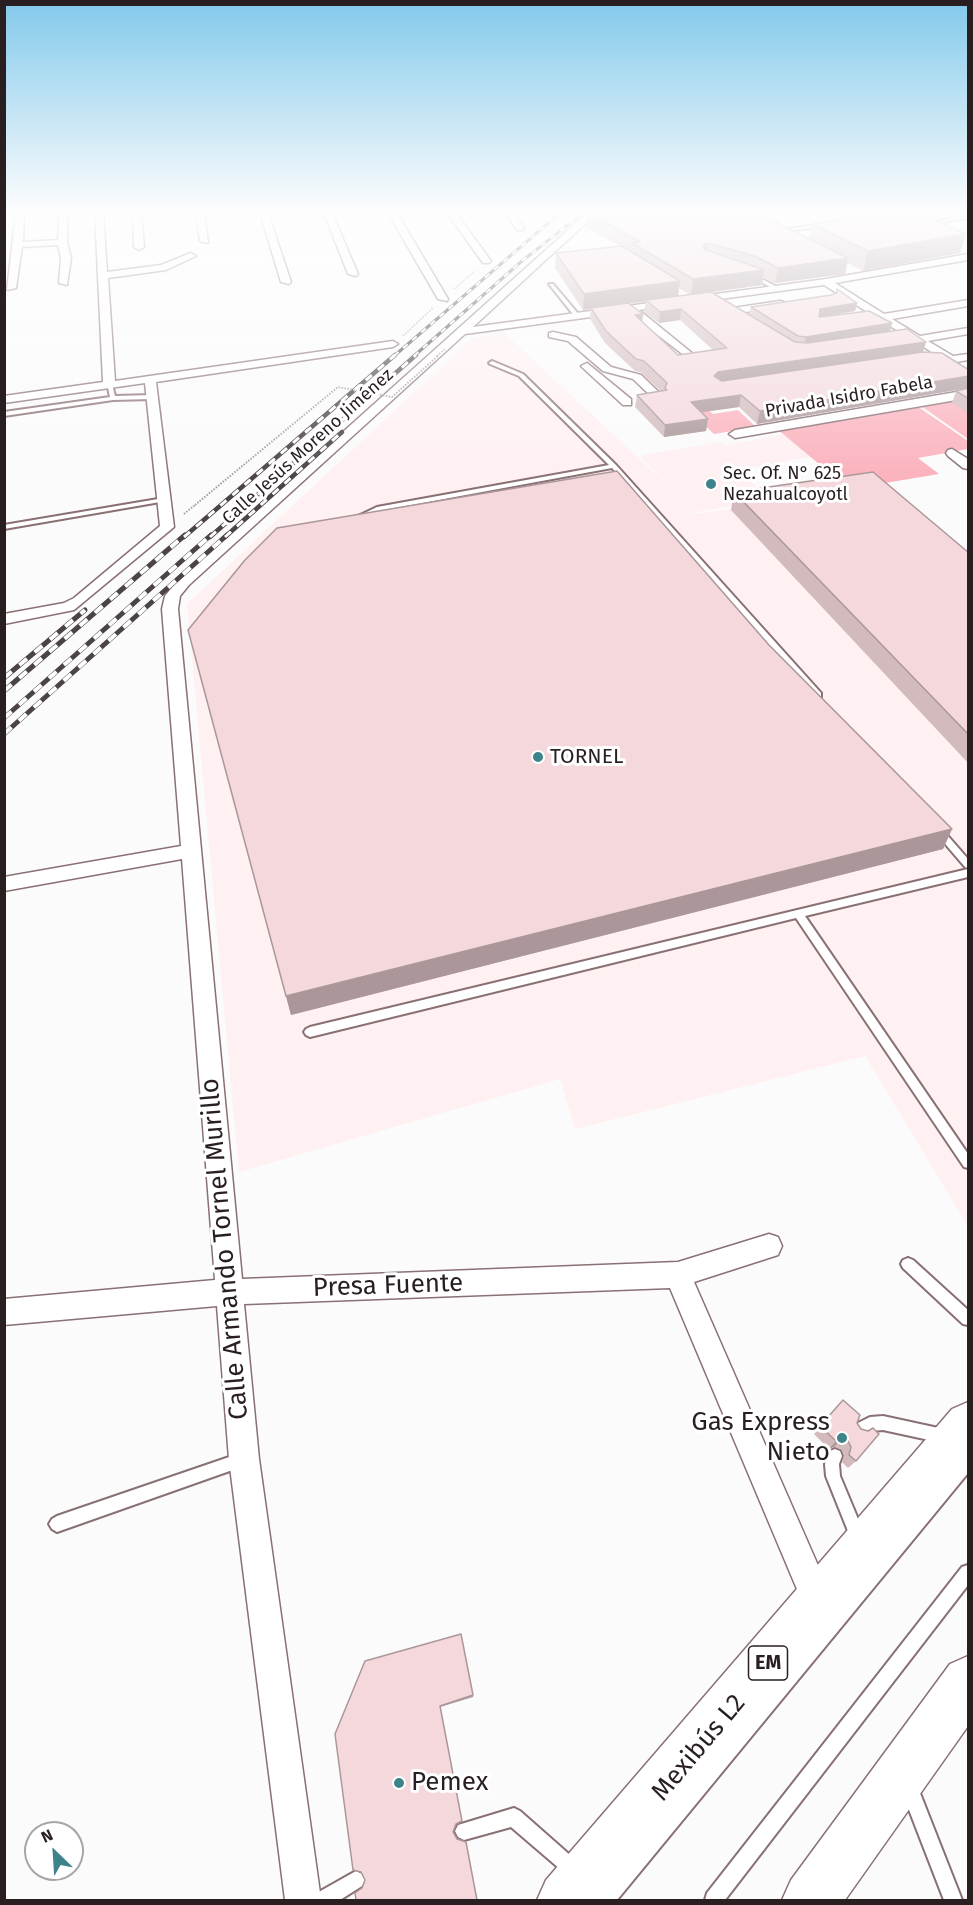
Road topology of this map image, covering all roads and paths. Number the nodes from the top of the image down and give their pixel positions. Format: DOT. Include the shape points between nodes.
graph roads {
  1 [pos="104,302"];
  2 [pos="496,302"];
  3 [pos="565,302"];
  4 [pos="687,302"];
  5 [pos="719,302"];
  6 [pos="781,302"];
  7 [pos="859,302"];
  8 [pos="969,303"];
  9 [pos="632,310"];
  10 [pos="733,311"];
  11 [pos="880,315"];
  12 [pos="855,316"];
  13 [pos="578,317"];
  14 [pos="537,322"];
  15 [pos="750,322"];
  16 [pos="464,331"];
  17 [pos="969,331"];
  18 [pos="554,335"];
  19 [pos="915,337"];
  20 [pos="887,338"];
  21 [pos="393,344"];
  22 [pos="446,348"];
  23 [pos="969,357"];
  24 [pos="918,359"];
  25 [pos="694,360"];
  26 [pos="951,360"];
  27 [pos="492,363"];
  28 [pos="969,370"];
  29 [pos="150,378"];
  30 [pos="109,384"];
  31 [pos="969,394"];
  32 [pos="152,397"];
  33 [pos="658,397"];
  34 [pos="112,398"];
  35 [pos="4,400"];
  36 [pos="627,402"];
  37 [pos="4,414"];
  38 [pos="735,434"];
  39 [pos="969,450"];
  40 [pos="969,465"];
  41 [pos="614,466"];
  42 [pos="164,500"];
  43 [pos="195,505"];
  44 [pos="343,522"];
  45 [pos="4,527"];
  46 [pos="173,596"];
  47 [pos="4,619"];
  48 [pos="826,705"];
  49 [pos="929,820"];
  50 [pos="190,851"];
  51 [pos="969,865"];
  52 [pos="969,873"];
  53 [pos="4,884"];
  54 [pos="798,914"];
  55 [pos="310,1032"];
  56 [pos="969,1163"];
  57 [pos="768,1246"];
  58 [pos="908,1264"];
  59 [pos="678,1275"];
  60 [pos="228,1292"];
  61 [pos="4,1312"];
  62 [pos="969,1319"];
  63 [pos="859,1430"];
  64 [pos="964,1442"];
  65 [pos="836,1456"];
  66 [pos="244,1459"];
  67 [pos="57,1524"];
  68 [pos="862,1550"];
  69 [pos="969,1573"];
  70 [pos="818,1603"];
  71 [pos="969,1683"];
  72 [pos="903,1771"];
  73 [pos="464,1831"];
  74 [pos="356,1880"];
  75 [pos="586,1894"];
  76 [pos="303,1900"];
  77 [pos="324,1900"];
  78 [pos="714,1900"];
  79 [pos="811,1900"];
  80 [pos="953,1900"];
  1 -- 30 [label="street"];
  2 -- 16 [label="street, Calle Jesús Moreno Jiménez"];
  3 -- 13 [label="lane"];
  4 -- 9 [label="street"];
  5 -- 10 [label="street"];
  6 -- 10 [label="street"];
  7 -- 11 [label="street"];
  8 -- 11 [label="street"];
  9 -- 13 [label="street"];
  9 -- 25 [label="street"];
  10 -- 15 [label="street"];
  11 -- 12 [label="street"];
  11 -- 19 [label="street"];
  13 -- 14 [label="street"];
  14 -- 16 [label="street"];
  14 -- 18 [label="street"];
  16 -- 46 [label="street, Calle Jesús Moreno Jiménez"];
  17 -- 19 [label="street"];
  18 -- 33 [label="street" via="572,339 607,369 637,377"];
  18 -- 36 [label="street"];
  19 -- 20 [label="street"];
  19 -- 26 [label="street"];
  21 -- 29 [label="street"];
  22 -- 43 [label="path, bridge" via="392,397 338,387"];
  23 -- 26 [label="street"];
  24 -- 26 [label="street"];
  26 -- 28 [label="street"];
  27 -- 41 [label="lane" via="521,375"];
  29 -- 30 [label="street"];
  29 -- 32 [label="street"];
  30 -- 34 [label="lane"];
  30 -- 35 [label="street"];
  31 -- 38 [label="street, Privada Isidro Fabela"];
  32 -- 34 [label="lane"];
  32 -- 42 [label="street"];
  34 -- 37 [label="lane"];
  39 -- 40 [label="street" via="952,453"];
  41 -- 44 [label="lane" via="377,509"];
  41 -- 48 [label="lane"];
  42 -- 45 [label="lane"];
  42 -- 47 [label="street" via="166,527 79,601 57,610"];
  46 -- 50 [label="street, Calle Armando Tornel Murillo" via="170,609"];
  49 -- 51 [label="lane"];
  50 -- 53 [label="street"];
  50 -- 60 [label="street, Calle Armando Tornel Murillo"];
  52 -- 54 [label="lane"];
  54 -- 55 [label="lane"];
  54 -- 56 [label="lane"];
  57 -- 59 [label="street, Presa Fuente"];
  58 -- 62 [label="lane"];
  59 -- 60 [label="street, Presa Fuente"];
  59 -- 70 [label="street"];
  60 -- 61 [label="street, Presa Fuente"];
  60 -- 66 [label="street, Calle Armando Tornel Murillo"];
  63 -- 64 [label="lane" via="884,1423"];
  64 -- 68 [label="main road, EM"];
  64 -- 75 [label="lane, Mexibús L2"];
  65 -- 68 [label="lane" via="833,1476"];
  66 -- 67 [label="lane"];
  66 -- 76 [label="street, Calle Armando Tornel Murillo"];
  68 -- 70 [label="main road, EM"];
  69 -- 78 [label="lane"];
  70 -- 75 [label="main road, EM"];
  71 -- 72 [label="main road"];
  72 -- 79 [label="main road"];
  72 -- 80 [label="lane"];
  73 -- 75 [label="lane" via="514,1817"];
  74 -- 77 [label="lane"];
}
